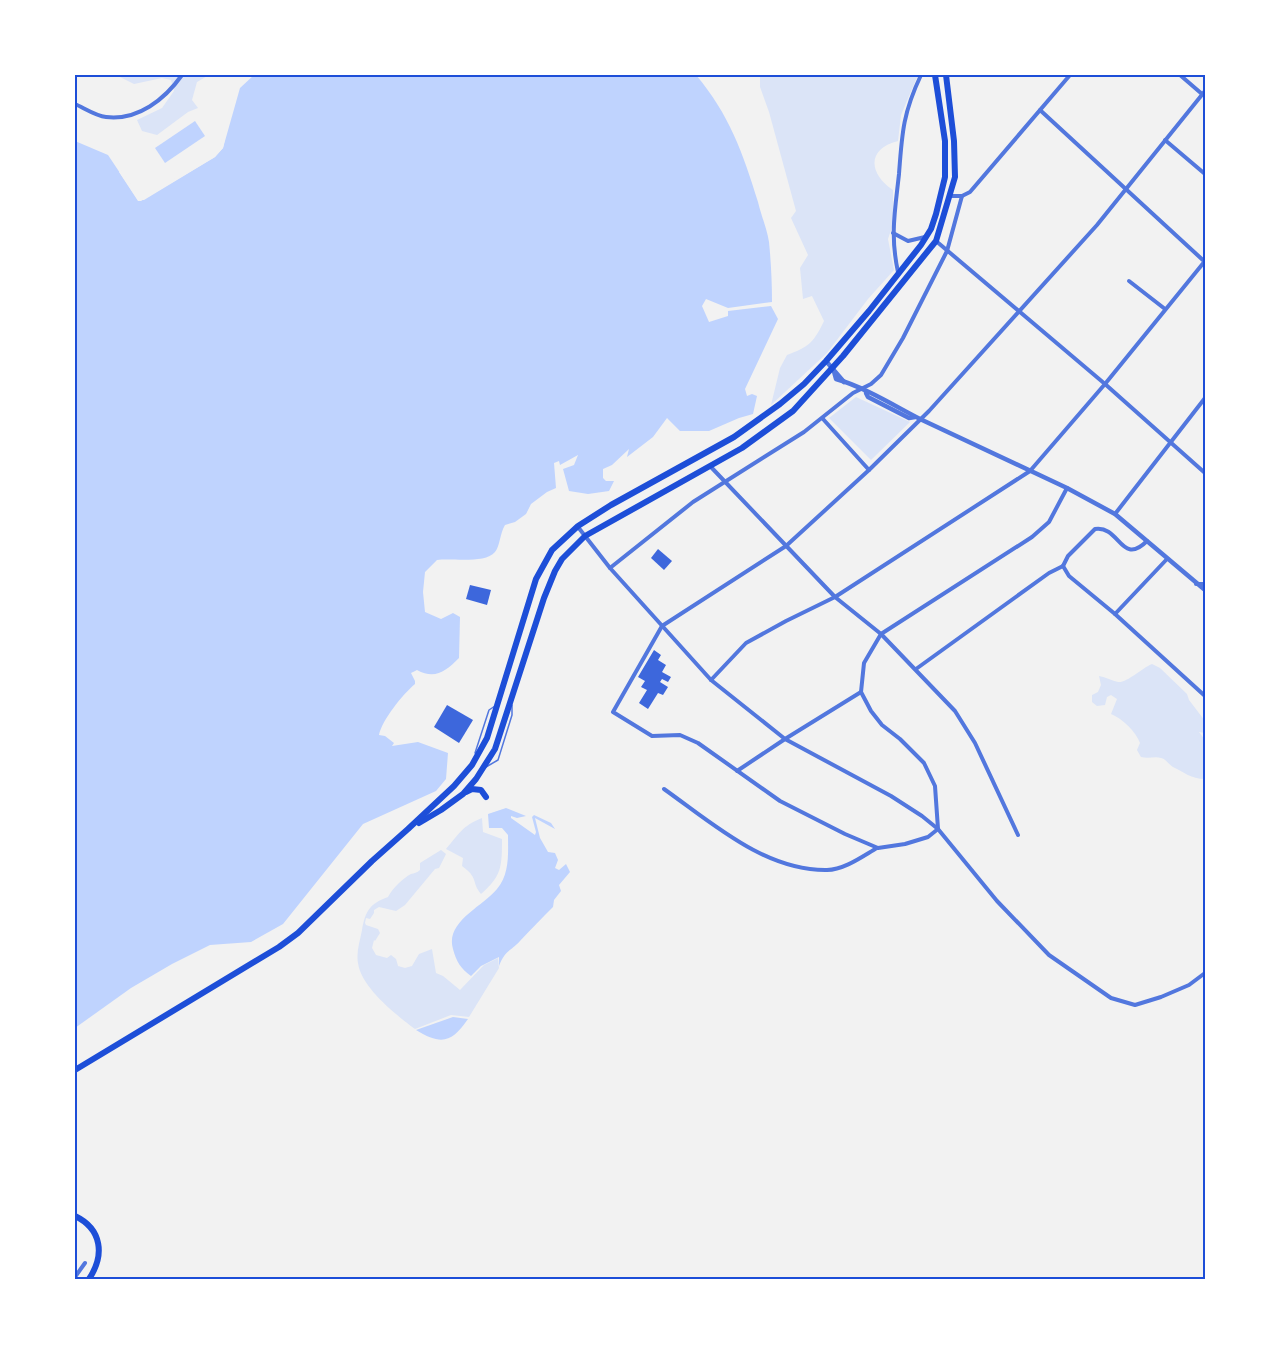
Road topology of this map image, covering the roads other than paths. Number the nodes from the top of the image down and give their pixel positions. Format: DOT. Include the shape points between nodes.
graph roads {
  1 [pos="182,75"];
  2 [pos="921,75"];
  3 [pos="936,75"];
  4 [pos="946,75"];
  5 [pos="1070,75"];
  6 [pos="1180,75"];
  7 [pos="1204,93"];
  8 [pos="75,104"];
  9 [pos="1040,110"];
  10 [pos="1165,140"];
  11 [pos="1205,174"];
  12 [pos="1126,189"];
  13 [pos="950,196"];
  14 [pos="962,196"];
  15 [pos="892,232"];
  16 [pos="926,237"];
  17 [pos="936,241"];
  18 [pos="946,250"];
  19 [pos="1205,262"];
  20 [pos="898,272"];
  21 [pos="1129,281"];
  22 [pos="1165,309"];
  23 [pos="1018,312"];
  24 [pos="825,361"];
  25 [pos="833,368"];
  26 [pos="1105,384"];
  27 [pos="859,389"];
  28 [pos="1205,398"];
  29 [pos="823,418"];
  30 [pos="917,418"];
  31 [pos="1171,442"];
  32 [pos="710,466"];
  33 [pos="869,470"];
  34 [pos="1030,471"];
  35 [pos="1205,473"];
  36 [pos="724,481"];
  37 [pos="1067,488"];
  38 [pos="1115,514"];
  39 [pos="578,526"];
  40 [pos="585,536"];
  41 [pos="1148,541"];
  42 [pos="786,546"];
  43 [pos="1167,559"];
  44 [pos="1064,566"];
  45 [pos="610,568"];
  46 [pos="1196,584"];
  47 [pos="1205,584"];
  48 [pos="1205,590"];
  49 [pos="835,597"];
  50 [pos="1115,614"];
  51 [pos="662,626"];
  52 [pos="880,634"];
  53 [pos="916,669"];
  54 [pos="711,680"];
  55 [pos="861,692"];
  56 [pos="1205,696"];
  57 [pos="785,739"];
  58 [pos="475,761"];
  59 [pos="483,769"];
  60 [pos="737,771"];
  61 [pos="664,789"];
  62 [pos="462,794"];
  63 [pos="486,797"];
  64 [pos="938,829"];
  65 [pos="408,830"];
  66 [pos="1018,835"];
  67 [pos="878,848"];
  68 [pos="1205,973"];
  69 [pos="75,1070"];
  70 [pos="75,1216"];
  71 [pos="85,1263"];
  72 [pos="75,1277"];
  73 [pos="89,1279"];
  1 -- 8 [label="street" via="160,100 143,111 105,117"];
  2 -- 15 [label="street" via="903,128"];
  3 -- 16 [label="main road" via="945,141 945,177"];
  4 -- 13 [label="main road" via="955,151"];
  5 -- 9 [label="street"];
  6 -- 7 [label="street"];
  7 -- 10 [label="street"];
  9 -- 12 [label="street"];
  9 -- 14 [label="street" via="970,192"];
  10 -- 11 [label="street"];
  10 -- 12 [label="street"];
  12 -- 19 [label="street"];
  12 -- 23 [label="street"];
  13 -- 14 [label="street"];
  13 -- 17 [label="main road"];
  14 -- 18 [label="street"];
  15 -- 16 [label="street" via="908,241"];
  15 -- 20 [label="street"];
  16 -- 20 [label="main road"];
  17 -- 18 [label="street"];
  17 -- 25 [label="main road"];
  18 -- 23 [label="street"];
  18 -- 27 [label="street" via="892,359 871,384"];
  19 -- 22 [label="street"];
  20 -- 24 [label="main road"];
  21 -- 22 [label="street"];
  22 -- 26 [label="street"];
  23 -- 26 [label="street"];
  23 -- 30 [label="street"];
  24 -- 25 [label="street"];
  24 -- 39 [label="main road" via="804,384 750,427"];
  25 -- 27 [label="street" via="844,382"];
  25 -- 32 [label="main road" via="780,422"];
  26 -- 31 [label="street"];
  26 -- 34 [label="street"];
  27 -- 29 [label="street"];
  27 -- 30 [label="street"];
  28 -- 31 [label="street"];
  29 -- 33 [label="street"];
  29 -- 36 [label="street"];
  30 -- 33 [label="street"];
  30 -- 34 [label="street"];
  31 -- 35 [label="street"];
  31 -- 38 [label="street"];
  32 -- 36 [label="street"];
  32 -- 40 [label="main road"];
  33 -- 42 [label="street"];
  34 -- 37 [label="street"];
  34 -- 49 [label="street"];
  36 -- 42 [label="street"];
  36 -- 45 [label="street"];
  37 -- 38 [label="street"];
  37 -- 52 [label="street" via="1049,522 1032,537"];
  38 -- 41 [label="street"];
  39 -- 40 [label="street"];
  39 -- 58 [label="main road" via="552,550 536,579 484,745"];
  40 -- 45 [label="street"];
  40 -- 59 [label="main road" via="562,559 549,584 495,749"];
  41 -- 43 [label="street"];
  41 -- 44 [label="street" via="1133,551 1106,530 1095,529 1068,556"];
  42 -- 49 [label="street"];
  42 -- 51 [label="street"];
  43 -- 46 [label="street"];
  43 -- 50 [label="street"];
  44 -- 50 [label="street" via="1069,576"];
  44 -- 53 [label="street"];
  45 -- 51 [label="street"];
  46 -- 47 [label="street"];
  46 -- 48 [label="street"];
  49 -- 52 [label="street"];
  49 -- 54 [label="street" via="747,643"];
  50 -- 56 [label="street"];
  51 -- 54 [label="street"];
  51 -- 60 [label="street" via="613,712 652,736 680,735 698,743"];
  52 -- 53 [label="street"];
  52 -- 55 [label="street" via="864,663"];
  53 -- 66 [label="street" via="965,725"];
  54 -- 57 [label="street"];
  55 -- 57 [label="street"];
  55 -- 64 [label="street" via="882,725 924,763 934,786"];
  57 -- 60 [label="street"];
  57 -- 64 [label="street" via="891,795"];
  58 -- 59 [label="main road"];
  58 -- 65 [label="main road"];
  59 -- 62 [label="main road"];
  60 -- 67 [label="street" via="780,801"];
  61 -- 67 [label="street" via="758,852 795,866 828,870 845,866"];
  62 -- 63 [label="main road" via="475,789"];
  62 -- 65 [label="main road"];
  64 -- 67 [label="street" via="928,837"];
  64 -- 68 [label="street" via="997,901 1049,955 1111,998 1135,1005 1189,985"];
  65 -- 69 [label="main road" via="279,947"];
  70 -- 73 [label="main road" via="91,1228 100,1246 98,1262"];
  71 -- 72 [label="street"];
}
